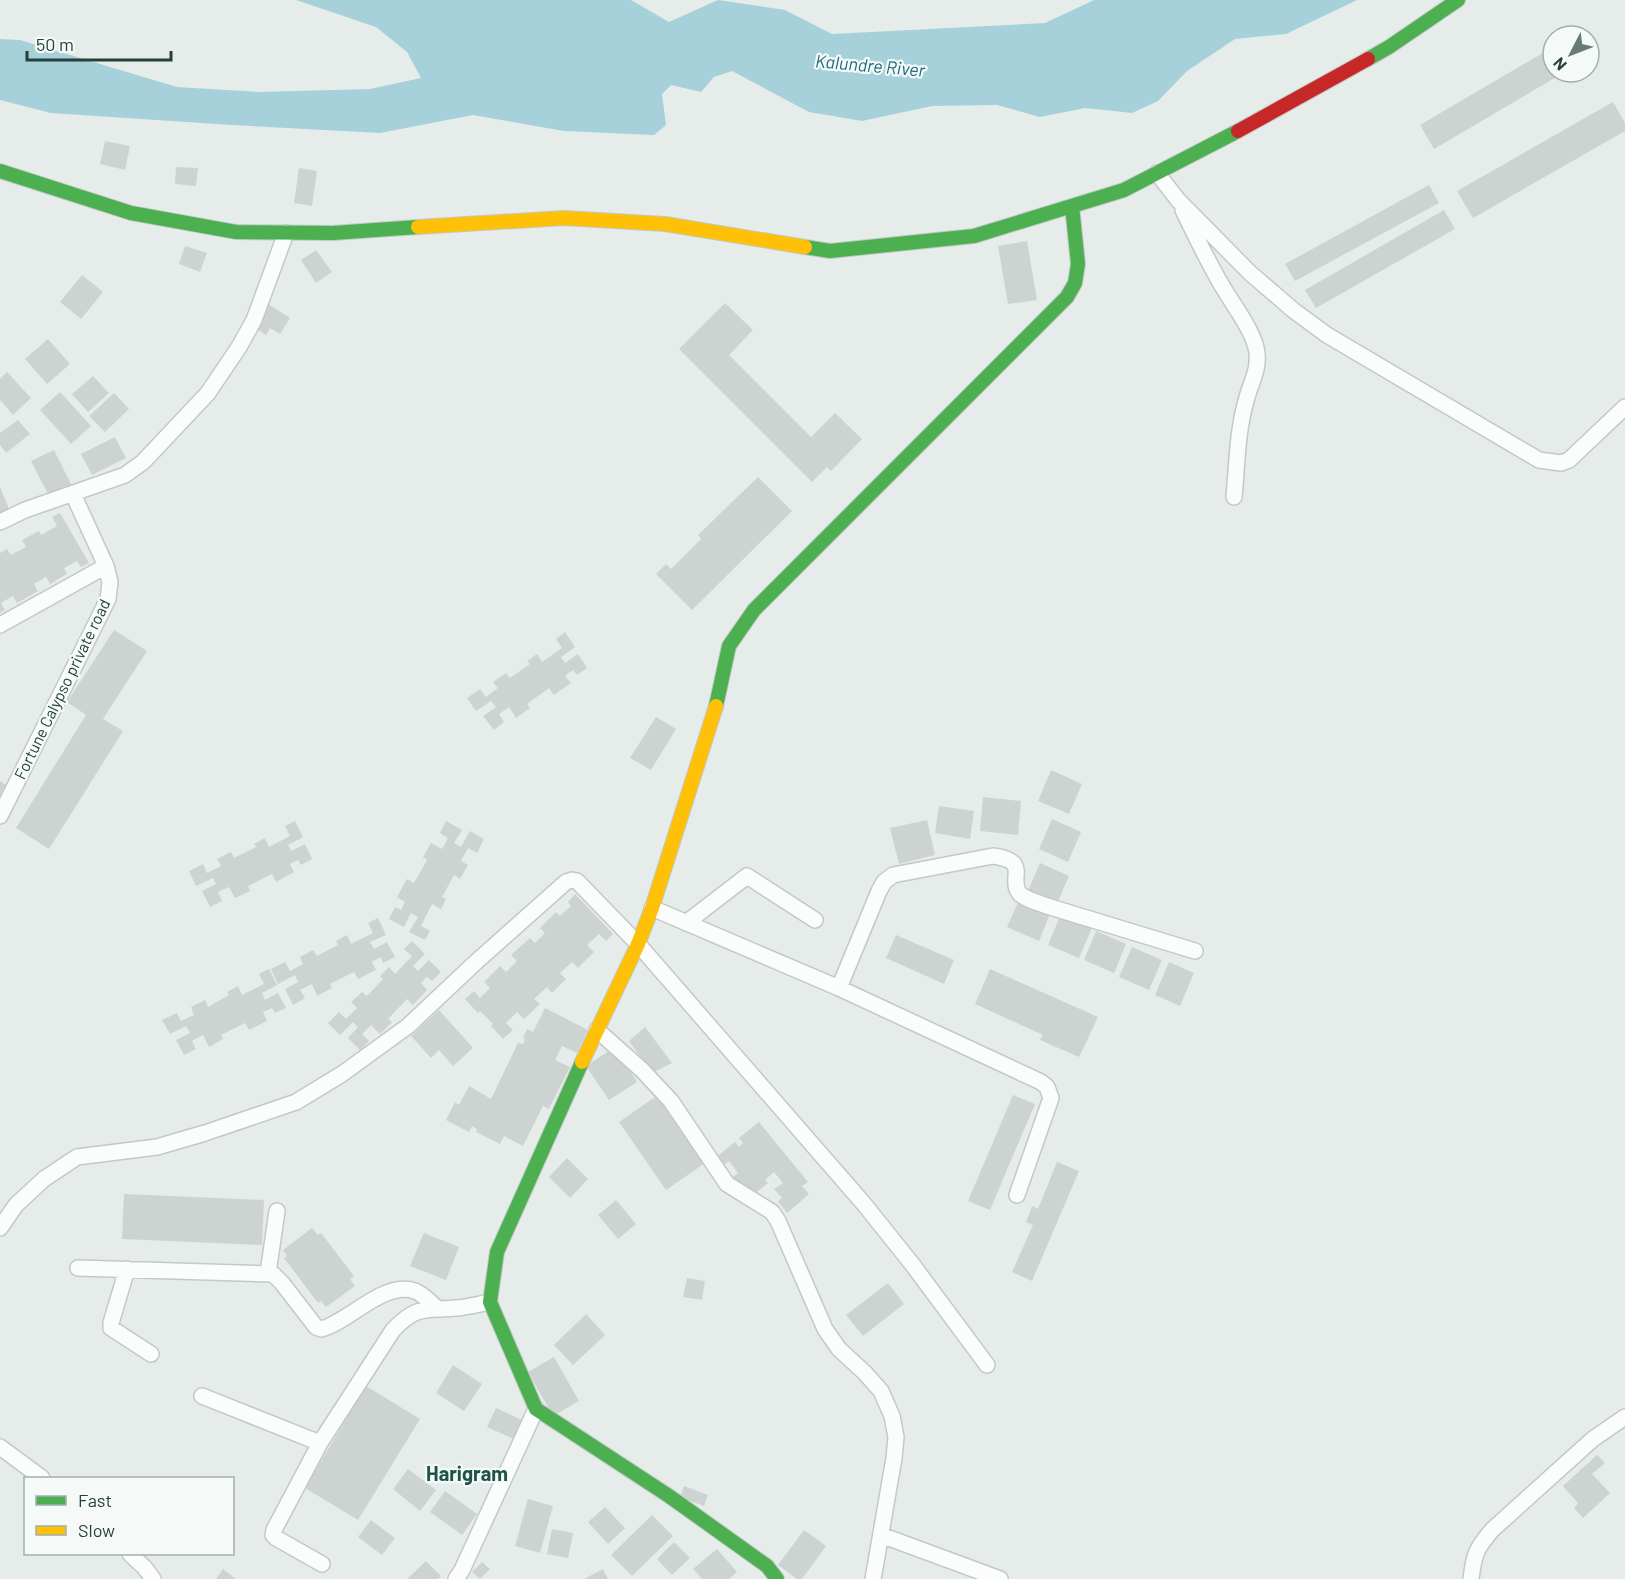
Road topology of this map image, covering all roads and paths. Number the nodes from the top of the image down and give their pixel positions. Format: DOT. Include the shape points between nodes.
graph roads {
  1 [pos="1458,0"];
  2 [pos="0,171"];
  3 [pos="1157,173"];
  4 [pos="1178,200"];
  5 [pos="1072,206"];
  6 [pos="286,233"];
  7 [pos="1625,407"];
  8 [pos="73,494"];
  9 [pos="1234,497"];
  10 [pos="0,522"];
  11 [pos="106,566"];
  12 [pos="0,625"];
  13 [pos="0,816"];
  14 [pos="652,908"];
  15 [pos="815,920"];
  16 [pos="687,923"];
  17 [pos="638,944"];
  18 [pos="1195,951"];
  19 [pos="840,988"];
  20 [pos="597,1030"];
  21 [pos="1017,1195"];
  22 [pos="277,1211"];
  23 [pos="0,1228"];
  24 [pos="78,1268"];
  25 [pos="127,1269"];
  26 [pos="268,1273"];
  27 [pos="490,1302"];
  28 [pos="438,1308"];
  29 [pos="152,1354"];
  30 [pos="987,1365"];
  31 [pos="202,1396"];
  32 [pos="536,1409"];
  33 [pos="1625,1417"];
  34 [pos="320,1443"];
  35 [pos="0,1447"];
  36 [pos="39,1477"];
  37 [pos="881,1535"];
  38 [pos="131,1555"];
  39 [pos="322,1564"];
  40 [pos="153,1579"];
  41 [pos="456,1579"];
  42 [pos="777,1579"];
  43 [pos="873,1579"];
  44 [pos="1000,1579"];
  45 [pos="1471,1579"];
  1 -- 3 [label="street" via="1389,47"];
  2 -- 6 [label="street" via="131,213 236,232"];
  3 -- 4 [label="street"];
  3 -- 5 [label="street"];
  4 -- 7 [label="street" via="1250,273 1327,335 1539,460 1569,460"];
  4 -- 9 [label="street" via="1257,350 1258,364 1239,441"];
  5 -- 6 [label="street" via="974,236 830,252 665,224 564,218"];
  5 -- 14 [label="street" via="1078,264 1075,283 1067,297 754,610 729,646 717,701"];
  6 -- 8 [label="street" via="254,320 208,393 143,462 125,475"];
  8 -- 10 [label="street"];
  8 -- 11 [label="street, Fortune Calypso private road"];
  11 -- 12 [label="street"];
  11 -- 13 [label="street, Fortune Calypso private road" via="110,582 108,599"];
  14 -- 16 [label="street"];
  14 -- 17 [label="street"];
  15 -- 16 [label="street" via="747,876"];
  16 -- 19 [label="street"];
  17 -- 20 [label="street"];
  17 -- 23 [label="street" via="577,881 566,882 408,1026 342,1074 296,1102 205,1133 157,1147 77,1158 44,1179 16,1205"];
  17 -- 30 [label="street" via="864,1204"];
  18 -- 19 [label="street" via="1026,898 1017,888 1017,870 1012,862 993,856 893,875 884,882"];
  19 -- 21 [label="street" via="1047,1087 1051,1098"];
  20 -- 27 [label="street" via="497,1252"];
  20 -- 37 [label="street" via="671,1101 727,1184 772,1212 825,1329 881,1391 896,1437"];
  22 -- 26 [label="street"];
  24 -- 25 [label="street"];
  25 -- 26 [label="street"];
  25 -- 29 [label="street" via="111,1328"];
  26 -- 28 [label="street" via="277,1277 321,1329 396,1290 417,1292"];
  27 -- 28 [label="street"];
  27 -- 32 [label="street"];
  28 -- 34 [label="street" via="416,1311 393,1330"];
  31 -- 34 [label="street"];
  32 -- 41 [label="street"];
  32 -- 42 [label="street" via="689,1510 767,1566"];
  33 -- 45 [label="street" via="1593,1439 1492,1530 1473,1557"];
  34 -- 39 [label="street" via="273,1535"];
  35 -- 36 [label="street"];
  37 -- 43 [label="street"];
  37 -- 44 [label="street"];
  38 -- 40 [label="street"];
}
